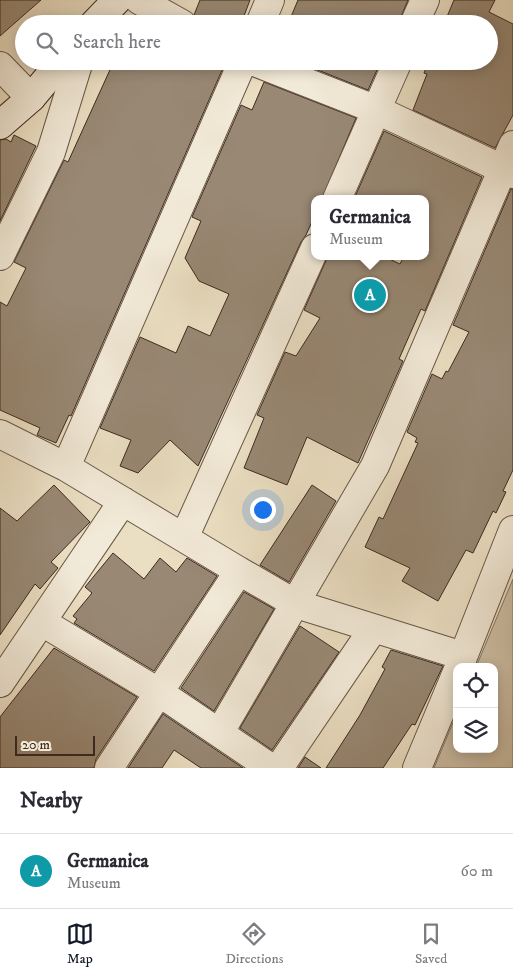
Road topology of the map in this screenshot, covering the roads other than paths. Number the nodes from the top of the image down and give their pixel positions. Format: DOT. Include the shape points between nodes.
graph roads {
  1 [pos="117,0"];
  2 [pos="138,0"];
  3 [pos="270,0"];
  4 [pos="425,0"];
  5 [pos="103,15"];
  6 [pos="166,15"];
  7 [pos="264,15"];
  8 [pos="418,15"];
  9 [pos="0,66"];
  10 [pos="54,70"];
  11 [pos="76,70"];
  12 [pos="239,70"];
  13 [pos="275,70"];
  14 [pos="394,70"];
  15 [pos="31,98"];
  16 [pos="377,110"];
  17 [pos="0,125"];
  18 [pos="509,163"];
  19 [pos="339,195"];
  20 [pos="0,256"];
  21 [pos="311,257"];
  22 [pos="0,434"];
  23 [pos="66,467"];
  24 [pos="123,502"];
  25 [pos="513,530"];
  26 [pos="184,538"];
  27 [pos="239,570"];
  28 [pos="296,604"];
  29 [pos="42,622"];
  30 [pos="373,628"];
  31 [pos="455,663"];
  32 [pos="461,663"];
  33 [pos="453,682"];
  34 [pos="0,684"];
  35 [pos="160,693"];
  36 [pos="220,732"];
  37 [pos="109,768"];
  38 [pos="271,768"];
  39 [pos="279,768"];
  40 [pos="417,768"];
  1 -- 5 [label="street"];
  2 -- 6 [label="street"];
  3 -- 7 [label="street"];
  4 -- 8 [label="street"];
  9 -- 15 [label="street"];
  10 -- 15 [label="street"];
  11 -- 20 [label="street" via="51,152"];
  12 -- 23 [label="street"];
  13 -- 16 [label="street"];
  14 -- 16 [label="street"];
  15 -- 17 [label="street"];
  16 -- 18 [label="street"];
  16 -- 19 [label="street"];
  18 -- 28 [label="street" via="375,466"];
  21 -- 26 [label="street"];
  22 -- 23 [label="street"];
  23 -- 24 [label="street"];
  24 -- 26 [label="street"];
  24 -- 29 [label="street"];
  25 -- 32 [label="street"];
  26 -- 27 [label="street"];
  27 -- 28 [label="street"];
  27 -- 35 [label="street"];
  28 -- 30 [label="street"];
  28 -- 36 [label="street"];
  29 -- 34 [label="street"];
  29 -- 35 [label="street"];
  30 -- 31 [label="street"];
  30 -- 39 [label="street"];
  33 -- 40 [label="street"];
  35 -- 36 [label="street"];
  35 -- 37 [label="street"];
  36 -- 38 [label="street"];
}
